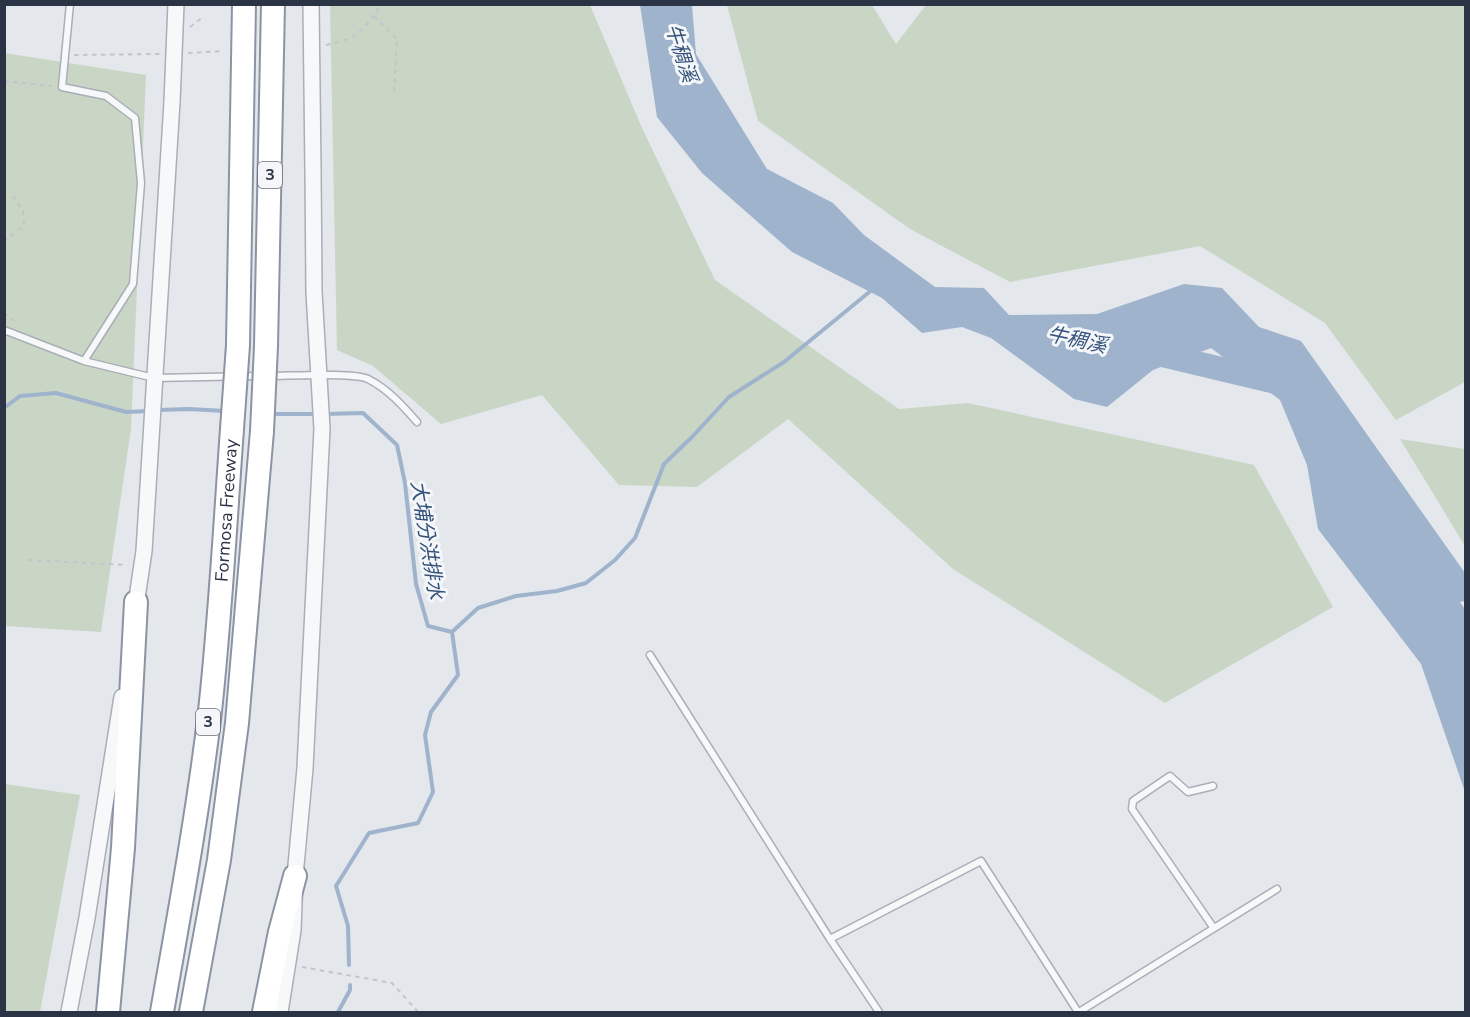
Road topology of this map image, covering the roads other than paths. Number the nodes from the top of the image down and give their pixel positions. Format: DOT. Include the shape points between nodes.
graph roads {
  1 [pos="70,4"];
  2 [pos="176,4"];
  3 [pos="244,4"];
  4 [pos="273,4"];
  5 [pos="311,4"];
  6 [pos="4,330"];
  7 [pos="84,361"];
  8 [pos="319,375"];
  9 [pos="154,378"];
  10 [pos="417,422"];
  11 [pos="136,602"];
  12 [pos="650,655"];
  13 [pos="1213,786"];
  14 [pos="295,876"];
  15 [pos="1277,888"];
  16 [pos="1213,927"];
  17 [pos="830,939"];
  18 [pos="69,1012"];
  19 [pos="108,1012"];
  20 [pos="162,1012"];
  21 [pos="191,1012"];
  22 [pos="264,1012"];
  23 [pos="280,1012"];
  24 [pos="879,1012"];
  25 [pos="1078,1012"];
  1 -- 7 [label="lane" via="62,87 106,96 135,118 141,183 133,284"];
  2 -- 9 [label="street, bridge"];
  3 -- 20 [label="highway, Formosa Freeway / 3, bridge" via="238,345 221,584 209,719 190,857"];
  4 -- 21 [label="highway, Formosa Freeway / 3, bridge" via="262,431 237,723 219,860"];
  5 -- 8 [label="street, bridge" via="314,292"];
  6 -- 7 [label="lane"];
  7 -- 9 [label="lane"];
  8 -- 9 [label="lane"];
  8 -- 10 [label="lane" via="366,378 387,391"];
  8 -- 14 [label="street" via="322,441 305,768"];
  9 -- 11 [label="street" via="142,565"];
  11 -- 18 [label="street"];
  11 -- 19 [label="highway" via="123,848"];
  12 -- 17 [label="lane"];
  13 -- 16 [label="lane" via="1188,792 1170,776 1133,801 1132,809"];
  14 -- 22 [label="highway"];
  14 -- 23 [label="street" via="293,930"];
  15 -- 16 [label="lane"];
  16 -- 25 [label="lane"];
  17 -- 24 [label="lane"];
  17 -- 25 [label="lane" via="981,861"];
}
